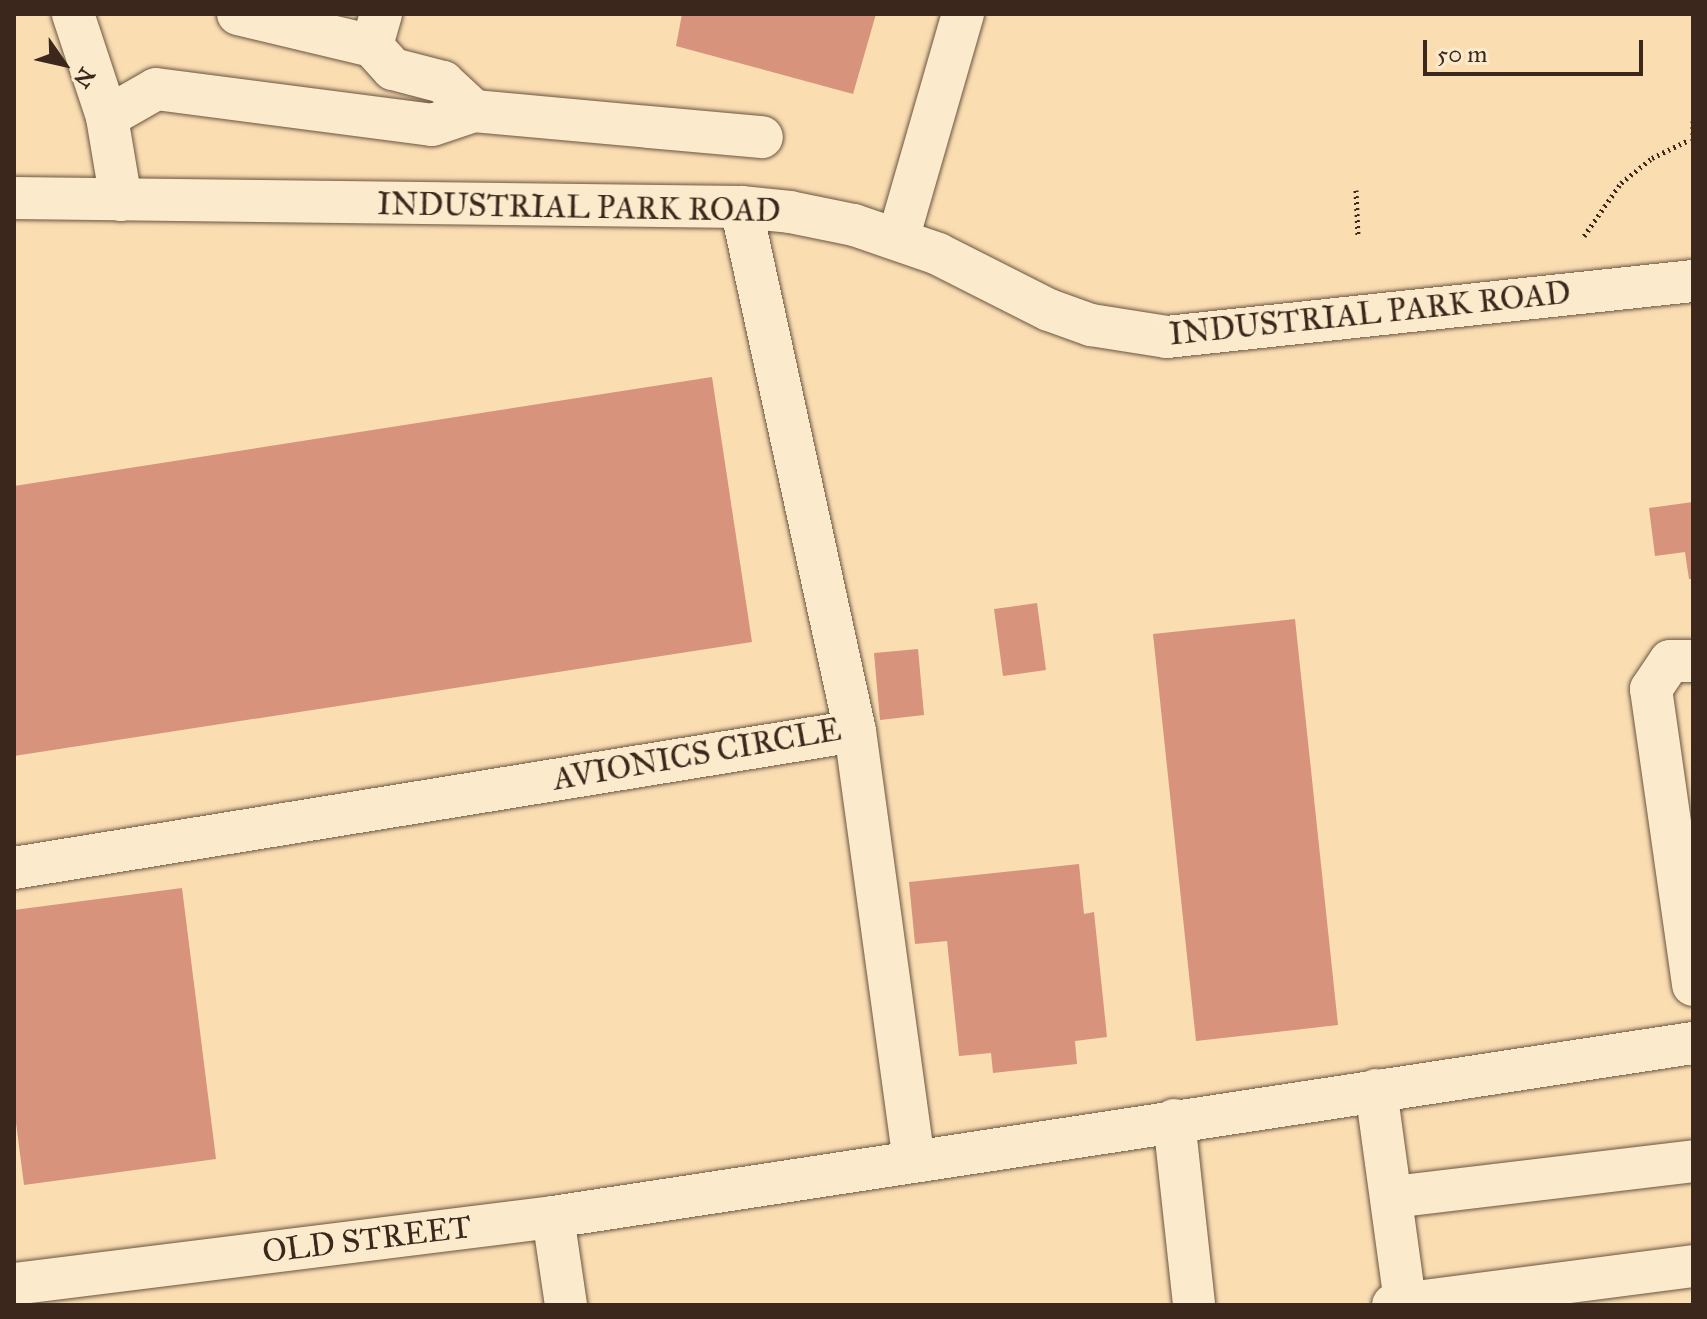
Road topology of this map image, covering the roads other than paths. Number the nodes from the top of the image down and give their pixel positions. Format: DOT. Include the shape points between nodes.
graph roads {
  1 [pos="73,14"];
  2 [pos="238,14"];
  3 [pos="963,14"];
  4 [pos="376,30"];
  5 [pos="474,111"];
  6 [pos="107,117"];
  7 [pos="762,137"];
  8 [pos="14,198"];
  9 [pos="121,200"];
  10 [pos="741,207"];
  11 [pos="898,239"];
  12 [pos="1693,281"];
  13 [pos="1693,661"];
  14 [pos="855,731"];
  15 [pos="14,868"];
  16 [pos="1693,985"];
  17 [pos="1693,1043"];
  18 [pos="1376,1090"];
  19 [pos="1174,1120"];
  20 [pos="914,1159"];
  21 [pos="1693,1161"];
  22 [pos="1393,1197"];
  23 [pos="553,1217"];
  24 [pos="1693,1266"];
  25 [pos="14,1284"];
  26 [pos="1399,1304"];
  27 [pos="566,1305"];
  28 [pos="1194,1305"];
  1 -- 6 [label="street"];
  2 -- 4 [label="street"];
  3 -- 11 [label="street"];
  4 -- 5 [label="street" via="393,69 443,82"];
  5 -- 6 [label="street" via="432,125 156,89"];
  5 -- 7 [label="street"];
  6 -- 9 [label="street"];
  8 -- 9 [label="street, INDUSTRIAL PARK ROAD"];
  9 -- 10 [label="street, INDUSTRIAL PARK ROAD"];
  10 -- 11 [label="street, INDUSTRIAL PARK ROAD" via="854,225"];
  10 -- 14 [label="street, AVIONICS CIRCLE"];
  11 -- 12 [label="street, INDUSTRIAL PARK ROAD" via="1049,310 1131,335 1202,336"];
  13 -- 16 [label="street" via="1670,661 1651,689"];
  14 -- 15 [label="street, AVIONICS CIRCLE"];
  14 -- 20 [label="street"];
  17 -- 18 [label="street, OLD STREET"];
  18 -- 19 [label="street, OLD STREET"];
  18 -- 22 [label="street"];
  19 -- 20 [label="street, OLD STREET"];
  19 -- 28 [label="street"];
  20 -- 23 [label="street, OLD STREET"];
  21 -- 22 [label="street"];
  22 -- 26 [label="street"];
  23 -- 25 [label="street, OLD STREET"];
  23 -- 27 [label="street"];
  24 -- 26 [label="street"];
}
